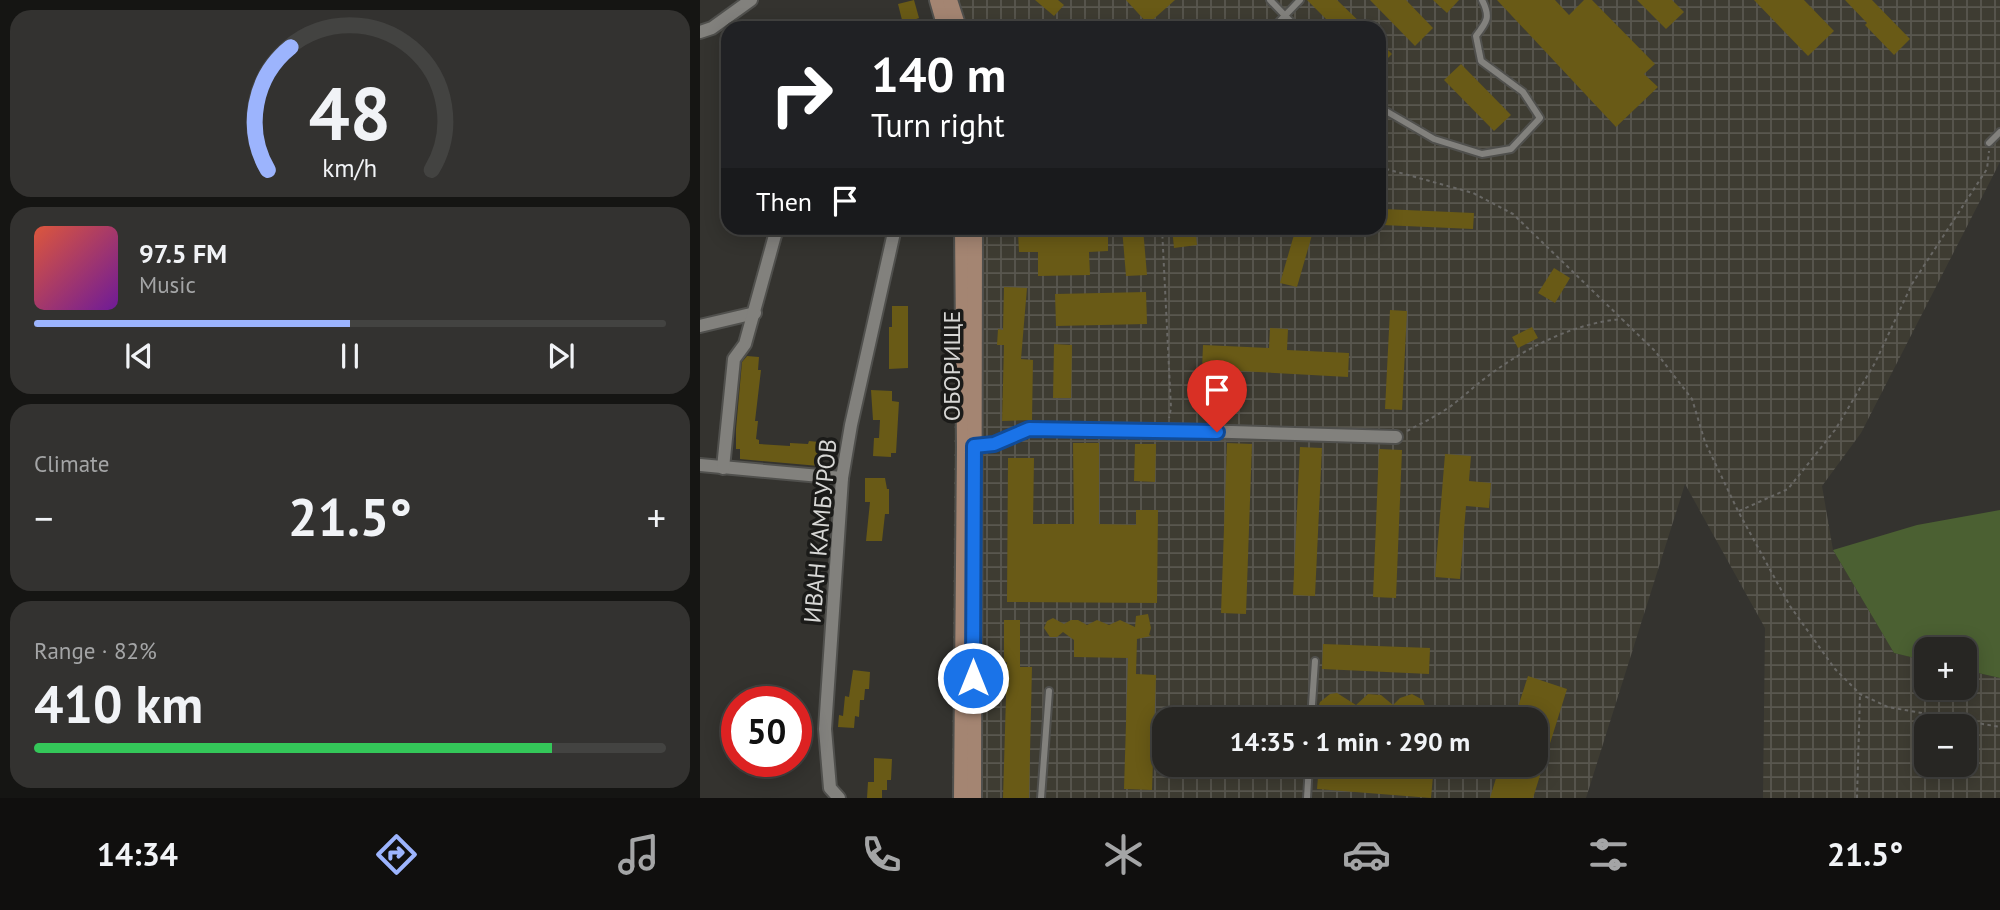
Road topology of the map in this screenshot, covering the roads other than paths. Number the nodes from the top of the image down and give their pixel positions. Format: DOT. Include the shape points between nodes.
graph roads {
  1 [pos="751,0"];
  2 [pos="937,0"];
  3 [pos="950,0"];
  4 [pos="1270,0"];
  5 [pos="1300,0"];
  6 [pos="1482,0"];
  7 [pos="1284,16"];
  8 [pos="722,21"];
  9 [pos="943,21"];
  10 [pos="956,21"];
  11 [pos="1279,21"];
  12 [pos="1289,21"];
  13 [pos="721,22"];
  14 [pos="700,32"];
  15 [pos="1386,111"];
  16 [pos="2000,132"];
  17 [pos="1990,143"];
  18 [pos="774,235"];
  19 [pos="893,235"];
  20 [pos="962,235"];
  21 [pos="975,235"];
  22 [pos="755,313"];
  23 [pos="700,326"];
  24 [pos="1396,437"];
  25 [pos="969,446"];
  26 [pos="700,465"];
  27 [pos="723,468"];
  28 [pos="842,478"];
  29 [pos="1315,661"];
  30 [pos="1049,691"];
  31 [pos="1312,707"];
  32 [pos="1308,777"];
  33 [pos="839,798"];
  34 [pos="961,798"];
  35 [pos="974,798"];
  36 [pos="1041,798"];
  37 [pos="1307,798"];
  1 -- 8 [label="street"];
  2 -- 9 [label="main road"];
  3 -- 10 [label="main road"];
  4 -- 7 [label="lane"];
  5 -- 7 [label="lane"];
  6 -- 15 [label="lane" via="1487,22 1476,36 1481,61 1523,92 1540,118 1511,149 1482,154 1434,139"];
  7 -- 11 [label="lane"];
  7 -- 12 [label="lane"];
  13 -- 14 [label="street"];
  16 -- 17 [label="lane"];
  18 -- 22 [label="street"];
  19 -- 28 [label="street, ИВАН КАМБУРОВ"];
  20 -- 25 [label="main road, ОБОРИЩЕ"];
  21 -- 25 [label="main road, ОБОРИЩЕ"];
  22 -- 23 [label="street"];
  22 -- 27 [label="street" via="745,344 734,359"];
  24 -- 25 [label="street" via="1029,429 994,444"];
  25 -- 34 [label="main road, ОБОРИЩЕ"];
  25 -- 35 [label="main road, ОБОРИЩЕ"];
  26 -- 27 [label="street"];
  27 -- 28 [label="street"];
  28 -- 33 [label="street, ИВАН КАМБУРОВ" via="825,729 830,788"];
  29 -- 31 [label="lane"];
  30 -- 36 [label="lane"];
  32 -- 37 [label="lane"];
}
